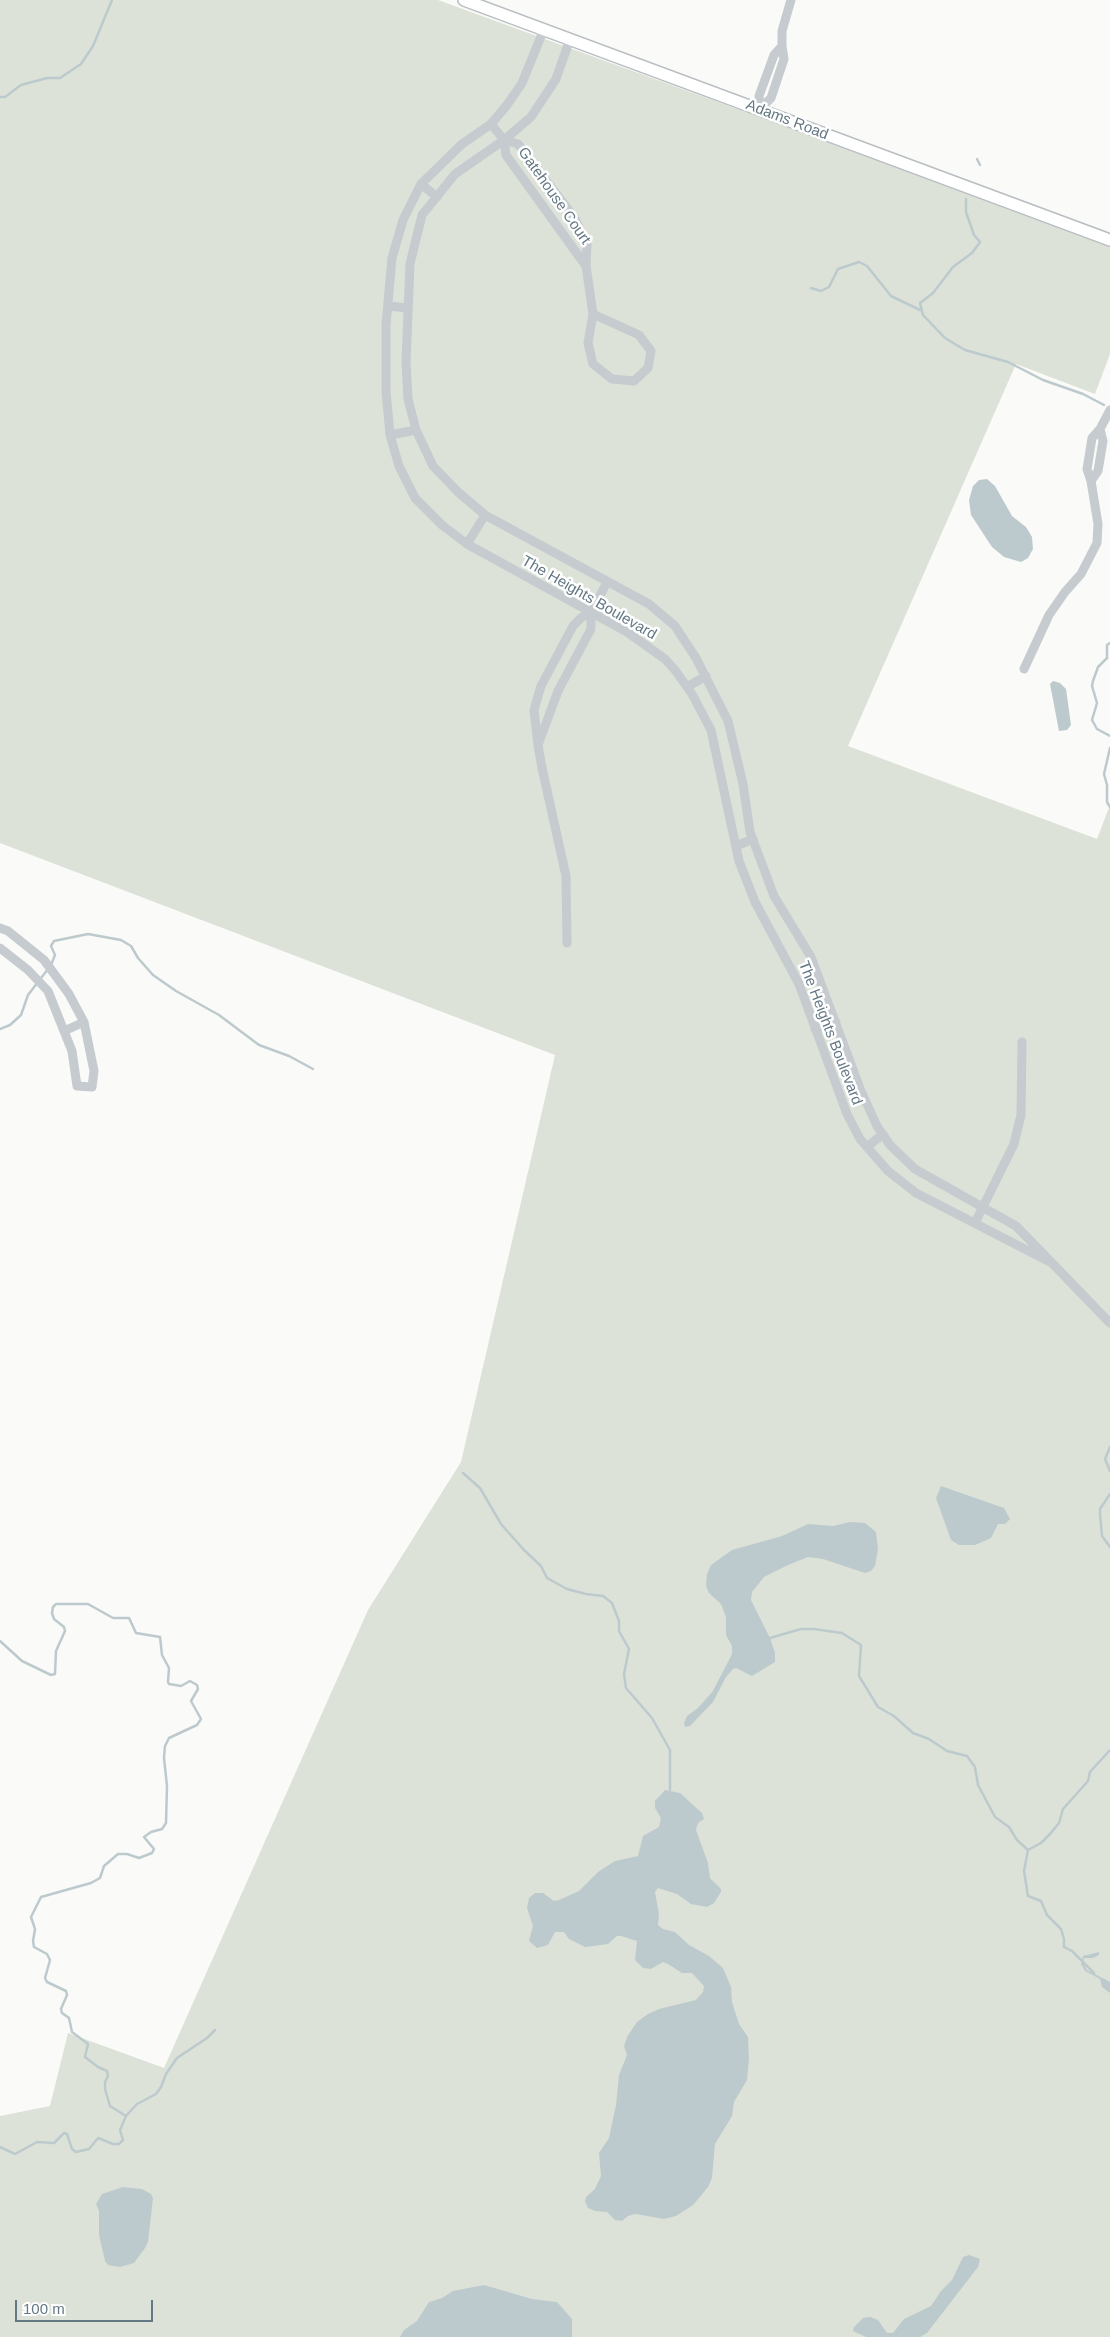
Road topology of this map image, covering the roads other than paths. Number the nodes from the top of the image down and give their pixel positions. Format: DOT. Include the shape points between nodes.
graph roads {
  1 [pos="464,0"];
  2 [pos="791,0"];
  3 [pos="544,29"];
  4 [pos="570,39"];
  5 [pos="760,109"];
  6 [pos="491,124"];
  7 [pos="504,140"];
  8 [pos="421,184"];
  9 [pos="436,197"];
  10 [pos="1110,240"];
  11 [pos="586,266"];
  12 [pos="388,306"];
  13 [pos="408,308"];
  14 [pos="593,314"];
  15 [pos="1110,410"];
  16 [pos="416,430"];
  17 [pos="390,435"];
  18 [pos="485,515"];
  19 [pos="467,544"];
  20 [pos="607,582"];
  21 [pos="591,613"];
  22 [pos="1024,668"];
  23 [pos="706,676"];
  24 [pos="687,687"];
  25 [pos="538,745"];
  26 [pos="753,840"];
  27 [pos="736,846"];
  28 [pos="0,928"];
  29 [pos="17,938"];
  30 [pos="567,943"];
  31 [pos="0,948"];
  32 [pos="8,954"];
  33 [pos="84,1022"];
  34 [pos="836,1022"];
  35 [pos="815,1029"];
  36 [pos="64,1031"];
  37 [pos="1022,1042"];
  38 [pos="883,1134"];
  39 [pos="867,1147"];
  40 [pos="984,1208"];
  41 [pos="975,1223"];
  42 [pos="1052,1263"];
  43 [pos="1110,1322"];
  1 -- 3 [label="main road, Adams Road"];
  2 -- 5 [label="street" via="782,31 784,59 771,98"];
  3 -- 4 [label="main road, Adams Road"];
  3 -- 6 [label="street, The Heights Boulevard" via="522,83"];
  4 -- 5 [label="main road, Adams Road"];
  4 -- 7 [label="street, The Heights Boulevard" via="556,79 531,117"];
  5 -- 10 [label="main road, Adams Road"];
  6 -- 7 [label="street, Gatehouse Court"];
  6 -- 8 [label="street, The Heights Boulevard" via="462,144"];
  7 -- 9 [label="street, The Heights Boulevard" via="455,174"];
  7 -- 11 [label="street, Gatehouse Court" via="506,155"];
  7 -- 11 [label="street, Gatehouse Court" via="518,144 574,217 587,244"];
  8 -- 9 [label="street"];
  8 -- 12 [label="street, The Heights Boulevard" via="400,230 392,258"];
  9 -- 13 [label="street, The Heights Boulevard" via="422,215 410,264"];
  11 -- 14 [label="street, Gatehouse Court"];
  12 -- 13 [label="street"];
  12 -- 17 [label="street, The Heights Boulevard" via="386,391"];
  13 -- 16 [label="street, The Heights Boulevard" via="408,399"];
  14 -- 14 [label="street, Gatehouse Court" via="588,343 593,364 612,378 634,380 648,368 651,351 639,335"];
  15 -- 22 [label="street" via="1100,429 1103,441 1098,471 1092,481 1098,524 1097,543 1082,574 1049,615"];
  16 -- 17 [label="street"];
  16 -- 18 [label="street, The Heights Boulevard" via="433,466"];
  17 -- 19 [label="street, The Heights Boulevard" via="399,466 415,498"];
  18 -- 19 [label="street"];
  18 -- 20 [label="street, The Heights Boulevard"];
  19 -- 21 [label="street, The Heights Boulevard"];
  20 -- 21 [label="street"];
  20 -- 23 [label="street, The Heights Boulevard" via="649,604 668,619"];
  21 -- 24 [label="street, The Heights Boulevard" via="654,650"];
  21 -- 25 [label="street" via="591,629 558,691"];
  21 -- 25 [label="street" via="576,621 541,686 534,710"];
  23 -- 24 [label="street"];
  23 -- 26 [label="street, The Heights Boulevard" via="728,721"];
  24 -- 27 [label="street, The Heights Boulevard" via="711,730"];
  25 -- 30 [label="street" via="566,876"];
  26 -- 27 [label="street"];
  26 -- 34 [label="street, The Heights Boulevard" via="774,896 811,957"];
  27 -- 35 [label="street, The Heights Boulevard" via="755,902 799,984"];
  28 -- 29 [label="street"];
  29 -- 32 [label="street"];
  29 -- 33 [label="street" via="44,960 69,994"];
  31 -- 32 [label="street"];
  32 -- 36 [label="street" via="48,992"];
  33 -- 36 [label="street"];
  33 -- 36 [label="street" via="94,1071 92,1087 77,1086 72,1051"];
  34 -- 35 [label="street"];
  34 -- 38 [label="street, The Heights Boulevard" via="868,1108"];
  35 -- 39 [label="street, The Heights Boulevard" via="847,1114"];
  37 -- 40 [label="street" via="1021,1116 1014,1144"];
  38 -- 39 [label="street"];
  38 -- 40 [label="street, The Heights Boulevard" via="915,1169"];
  39 -- 41 [label="street, The Heights Boulevard" via="888,1171 907,1186"];
  40 -- 41 [label="street"];
  40 -- 42 [label="street, The Heights Boulevard" via="1023,1231"];
  41 -- 42 [label="street, The Heights Boulevard"];
  42 -- 43 [label="street, The Heights Boulevard"];
}
